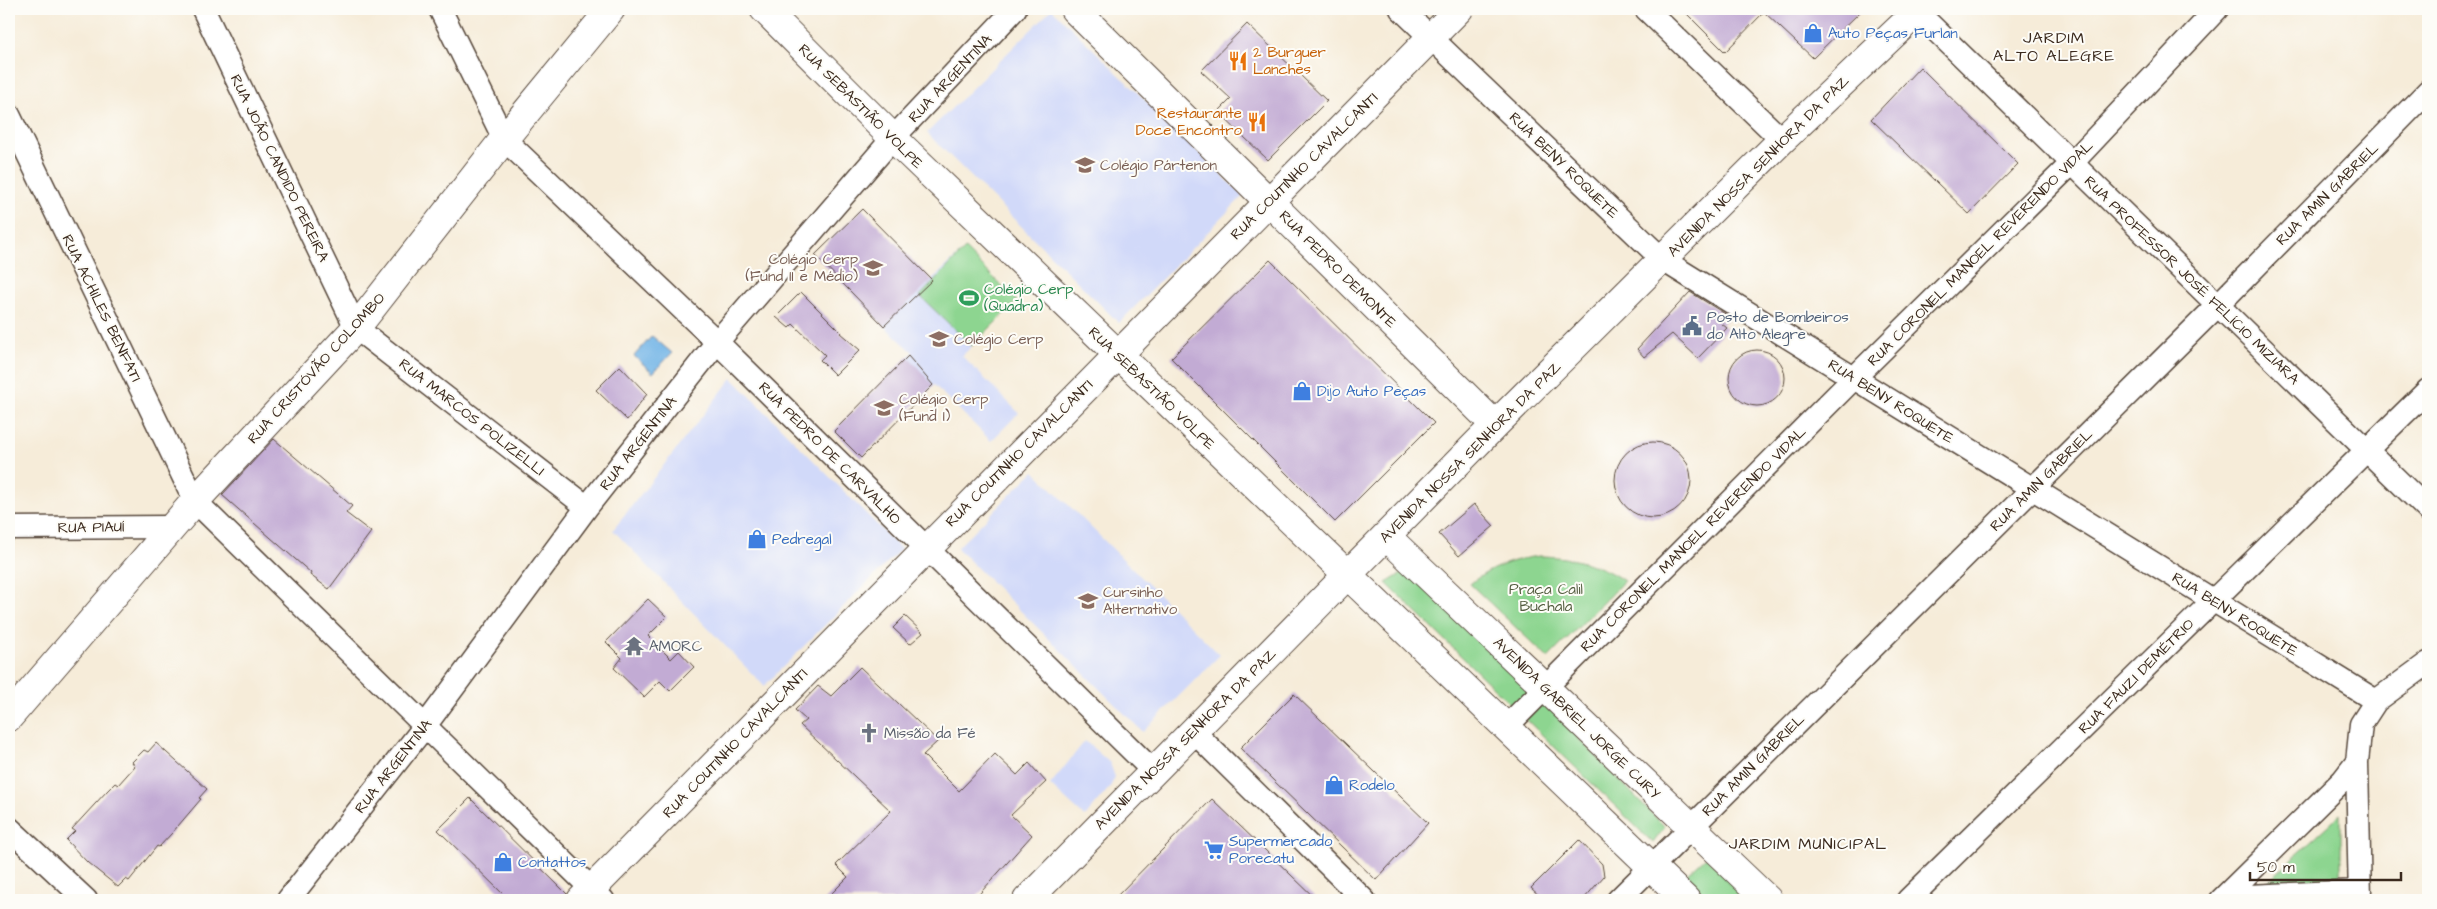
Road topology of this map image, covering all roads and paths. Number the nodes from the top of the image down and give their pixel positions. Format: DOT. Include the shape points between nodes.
graph roads {
  1 [pos="203,9"];
  2 [pos="440,9"];
  3 [pos="611,9"];
  4 [pos="764,9"];
  5 [pos="1015,9"];
  6 [pos="1074,9"];
  7 [pos="1401,9"];
  8 [pos="1459,9"];
  9 [pos="1646,9"];
  10 [pos="2217,9"];
  11 [pos="1917,10"];
  12 [pos="1431,37"];
  13 [pos="2428,91"];
  14 [pos="9,115"];
  15 [pos="893,138"];
  16 [pos="504,139"];
  17 [pos="1782,140"];
  18 [pos="2072,163"];
  19 [pos="1269,201"];
  20 [pos="1663,260"];
  21 [pos="2218,304"];
  22 [pos="356,328"];
  23 [pos="717,342"];
  24 [pos="1117,354"];
  25 [pos="1854,378"];
  26 [pos="2428,390"];
  27 [pos="1495,425"];
  28 [pos="2368,450"];
  29 [pos="2032,488"];
  30 [pos="195,501"];
  31 [pos="587,507"];
  32 [pos="2428,510"];
  33 [pos="173,526"];
  34 [pos="9,528"];
  35 [pos="1386,536"];
  36 [pos="926,548"];
  37 [pos="1348,576"];
  38 [pos="2213,600"];
  39 [pos="2428,663"];
  40 [pos="1546,687"];
  41 [pos="2376,701"];
  42 [pos="9,717"];
  43 [pos="425,726"];
  44 [pos="1506,727"];
  45 [pos="1192,732"];
  46 [pos="2357,762"];
  47 [pos="1152,771"];
  48 [pos="1690,827"];
  49 [pos="9,828"];
  50 [pos="1651,866"];
  51 [pos="2360,896"];
  52 [pos="592,897"];
  53 [pos="1035,897"];
  54 [pos="2223,899"];
  55 [pos="86,900"];
  56 [pos="288,900"];
  57 [pos="1364,900"];
  58 [pos="1618,900"];
  59 [pos="1686,900"];
  60 [pos="1768,900"];
  61 [pos="1908,900"];
  1 -- 22 [label="street, RUA JOÃO CANDIDO PEREIRA"];
  2 -- 16 [label="street"];
  3 -- 16 [label="main road, RUA CRISTÓVÃO COLOMBO"];
  4 -- 15 [label="main road, RUA SEBASTIÃO VOLPE"];
  5 -- 15 [label="street, RUA ARGENTINA"];
  6 -- 19 [label="main road, RUA PEDRO DEMONTE"];
  7 -- 12 [label="street, RUA BENY ROQUETE"];
  8 -- 12 [label="main road, RUA COUTINHO CAVALCANTI"];
  9 -- 17 [label="street"];
  10 -- 18 [label="street, RUA CORONEL MANOEL REVERENDO VIDAL"];
  11 -- 17 [label="main road, AVENIDA NOSSA SENHORA DA PAZ"];
  11 -- 18 [label="street, RUA PROFESSOR JOSÉ FELÍCIO MIZIARA"];
  12 -- 19 [label="main road, RUA COUTINHO CAVALCANTI"];
  12 -- 20 [label="street, RUA BENY ROQUETE"];
  13 -- 21 [label="street, RUA AMIN GABRIEL"];
  14 -- 30 [label="street, RUA ACHILES BENFATI"];
  15 -- 23 [label="street, RUA ARGENTINA"];
  15 -- 24 [label="main road, RUA SEBASTIÃO VOLPE"];
  16 -- 22 [label="main road, RUA CRISTÓVÃO COLOMBO"];
  16 -- 23 [label="street, RUA PEDRO DE CARVALHO"];
  17 -- 20 [label="main road, AVENIDA NOSSA SENHORA DA PAZ"];
  18 -- 21 [label="street, RUA PROFESSOR JOSÉ FELÍCIO MIZIARA"];
  18 -- 25 [label="street, RUA CORONEL MANOEL REVERENDO VIDAL"];
  19 -- 24 [label="main road, RUA COUTINHO CAVALCANTI"];
  19 -- 27 [label="main road, RUA PEDRO DEMONTE"];
  20 -- 25 [label="street, RUA BENY ROQUETE"];
  20 -- 27 [label="main road, AVENIDA NOSSA SENHORA DA PAZ"];
  21 -- 28 [label="street, RUA PROFESSOR JOSÉ FELÍCIO MIZIARA"];
  21 -- 29 [label="street, RUA AMIN GABRIEL"];
  22 -- 30 [label="main road, RUA CRISTÓVÃO COLOMBO"];
  22 -- 31 [label="street, RUA MARCOS POLIZELLI"];
  23 -- 31 [label="street, RUA ARGENTINA"];
  23 -- 36 [label="street, RUA PEDRO DE CARVALHO"];
  24 -- 36 [label="main road, RUA COUTINHO CAVALCANTI"];
  24 -- 37 [label="main road, RUA SEBASTIÃO VOLPE"];
  25 -- 29 [label="street, RUA BENY ROQUETE"];
  25 -- 40 [label="street, RUA CORONEL MANOEL REVERENDO VIDAL"];
  26 -- 28 [label="street, RUA FAUZI DEMÉTRIO"];
  27 -- 35 [label="main road, AVENIDA NOSSA SENHORA DA PAZ"];
  28 -- 32 [label="street, RUA PROFESSOR JOSÉ FELÍCIO MIZIARA"];
  28 -- 38 [label="street, RUA FAUZI DEMÉTRIO"];
  29 -- 38 [label="street, RUA BENY ROQUETE"];
  29 -- 48 [label="street, RUA AMIN GABRIEL"];
  30 -- 33 [label="main road, RUA CRISTÓVÃO COLOMBO"];
  30 -- 43 [label="street, RUA ACHILES BENFATI"];
  31 -- 43 [label="street, RUA ARGENTINA"];
  33 -- 34 [label="street, RUA PIAUÍ"];
  33 -- 42 [label="main road, RUA CRISTÓVÃO COLOMBO"];
  35 -- 37 [label="main road, AVENIDA NOSSA SENHORA DA PAZ"];
  35 -- 40 [label="main road, AVENIDA GABRIEL JORGE CURY"];
  36 -- 47 [label="street, RUA PEDRO DE CARVALHO"];
  36 -- 52 [label="main road, RUA COUTINHO CAVALCANTI"];
  37 -- 44 [label="main road"];
  37 -- 45 [label="main road, AVENIDA NOSSA SENHORA DA PAZ"];
  38 -- 41 [label="street, RUA BENY ROQUETE"];
  38 -- 61 [label="street, RUA FAUZI DEMÉTRIO"];
  39 -- 41 [label="street"];
  40 -- 44 [label="street, RUA CORONEL MANOEL REVERENDO VIDAL"];
  40 -- 48 [label="main road, AVENIDA GABRIEL JORGE CURY"];
  41 -- 46 [label="street" via="2361,724"];
  43 -- 52 [label="street, RUA ACHILES BENFATI"];
  43 -- 56 [label="street, RUA ARGENTINA"];
  44 -- 50 [label="main road"];
  45 -- 47 [label="main road, AVENIDA NOSSA SENHORA DA PAZ"];
  45 -- 57 [label="street"];
  46 -- 51 [label="street"];
  46 -- 54 [label="street" via="2343,780"];
  47 -- 53 [label="main road, AVENIDA NOSSA SENHORA DA PAZ"];
  48 -- 50 [label="street, RUA AMIN GABRIEL"];
  48 -- 60 [label="main road, AVENIDA GABRIEL JORGE CURY"];
  49 -- 55 [label="street"];
  50 -- 58 [label="street, RUA AMIN GABRIEL"];
  50 -- 59 [label="main road"];
  51 -- 54 [label="street"];
}
